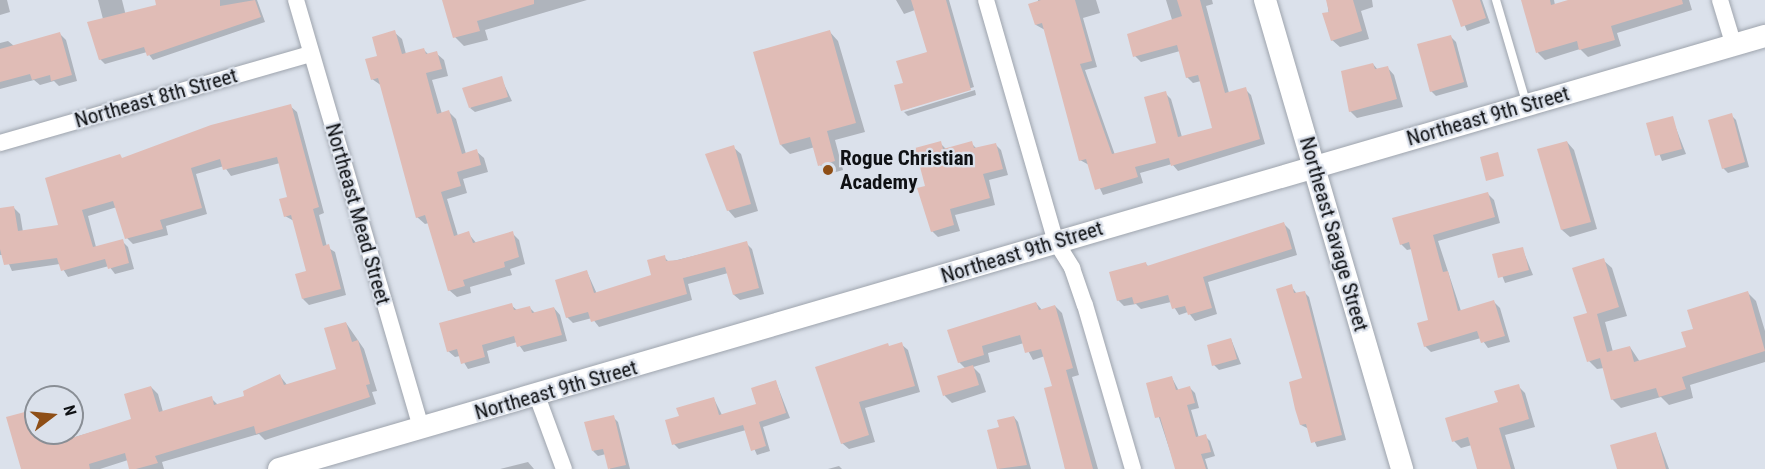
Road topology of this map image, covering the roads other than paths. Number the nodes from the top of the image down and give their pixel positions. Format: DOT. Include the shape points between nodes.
graph roads {
  1 [pos="296,0"];
  2 [pos="986,0"];
  3 [pos="1265,0"];
  4 [pos="1496,0"];
  5 [pos="1720,0"];
  6 [pos="1765,36"];
  7 [pos="1734,46"];
  8 [pos="311,54"];
  9 [pos="1527,105"];
  10 [pos="0,143"];
  11 [pos="1313,165"];
  12 [pos="1056,242"];
  13 [pos="537,396"];
  14 [pos="421,428"];
  15 [pos="306,465"];
  16 [pos="279,469"];
  17 [pos="564,469"];
  18 [pos="1134,469"];
  19 [pos="1402,469"];
  1 -- 8 [label="street, Northeast Mead Street"];
  2 -- 12 [label="street"];
  3 -- 11 [label="street, Northeast Savage Street"];
  4 -- 9 [label="lane"];
  5 -- 7 [label="street"];
  6 -- 7 [label="street, Northeast 9th Street"];
  7 -- 9 [label="street, Northeast 9th Street"];
  8 -- 10 [label="street, Northeast 8th Street"];
  8 -- 14 [label="street, Northeast Mead Street"];
  9 -- 11 [label="street, Northeast 9th Street"];
  11 -- 12 [label="street, Northeast 9th Street"];
  11 -- 19 [label="street, Northeast Savage Street"];
  12 -- 13 [label="street, Northeast 9th Street"];
  12 -- 18 [label="street" via="1072,268 1085,304"];
  13 -- 14 [label="street, Northeast 9th Street"];
  13 -- 17 [label="street"];
  14 -- 15 [label="street, Northeast 9th Street"];
  15 -- 16 [label="street, Northeast 9th Street"];
}
